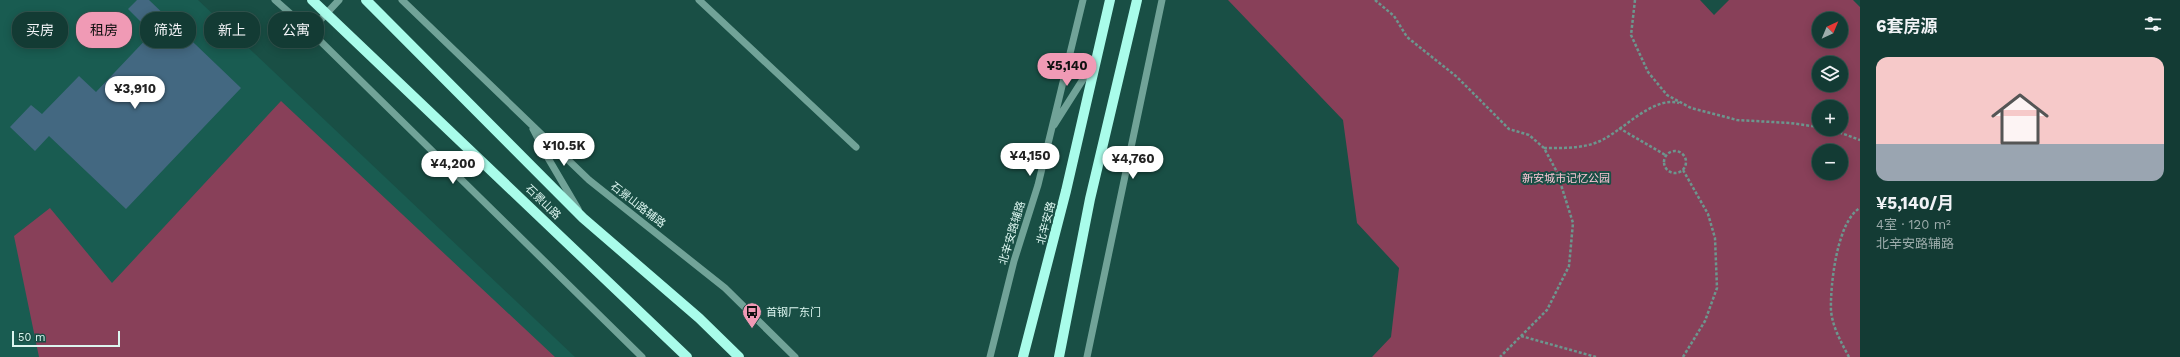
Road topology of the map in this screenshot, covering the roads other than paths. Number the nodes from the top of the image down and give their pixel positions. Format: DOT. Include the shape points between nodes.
graph roads {
  1 [pos="275,0"];
  2 [pos="312,0"];
  3 [pos="339,0"];
  4 [pos="366,0"];
  5 [pos="402,0"];
  6 [pos="699,0"];
  7 [pos="1083,0"];
  8 [pos="1110,0"];
  9 [pos="1137,0"];
  10 [pos="1162,0"];
  11 [pos="289,12"];
  12 [pos="326,12"];
  13 [pos="324,14"];
  14 [pos="324,45"];
  15 [pos="1098,56"];
  16 [pos="531,124"];
  17 [pos="1051,130"];
  18 [pos="856,147"];
  19 [pos="583,218"];
  20 [pos="642,357"];
  21 [pos="687,357"];
  22 [pos="739,357"];
  23 [pos="795,357"];
  24 [pos="990,357"];
  25 [pos="1023,357"];
  26 [pos="1059,357"];
  27 [pos="1087,357"];
  1 -- 11 [label="street"];
  2 -- 12 [label="main road, 石景山路"];
  3 -- 12 [label="street"];
  4 -- 19 [label="main road, 石景山路"];
  5 -- 16 [label="street, 石景山路辅路"];
  6 -- 18 [label="street"];
  7 -- 17 [label="street, 北辛安路辅路"];
  8 -- 15 [label="main road, 北辛安路"];
  9 -- 26 [label="main road" via="1090,199"];
  10 -- 27 [label="street"];
  12 -- 13 [label="street"];
  12 -- 21 [label="main road, 石景山路"];
  14 -- 20 [label="street"];
  15 -- 17 [label="street"];
  15 -- 25 [label="main road, 北辛安路"];
  16 -- 19 [label="street"];
  16 -- 23 [label="street, 石景山路辅路" via="589,180 726,288"];
  17 -- 24 [label="street, 北辛安路辅路"];
  19 -- 22 [label="main road, 石景山路" via="699,318"];
}
